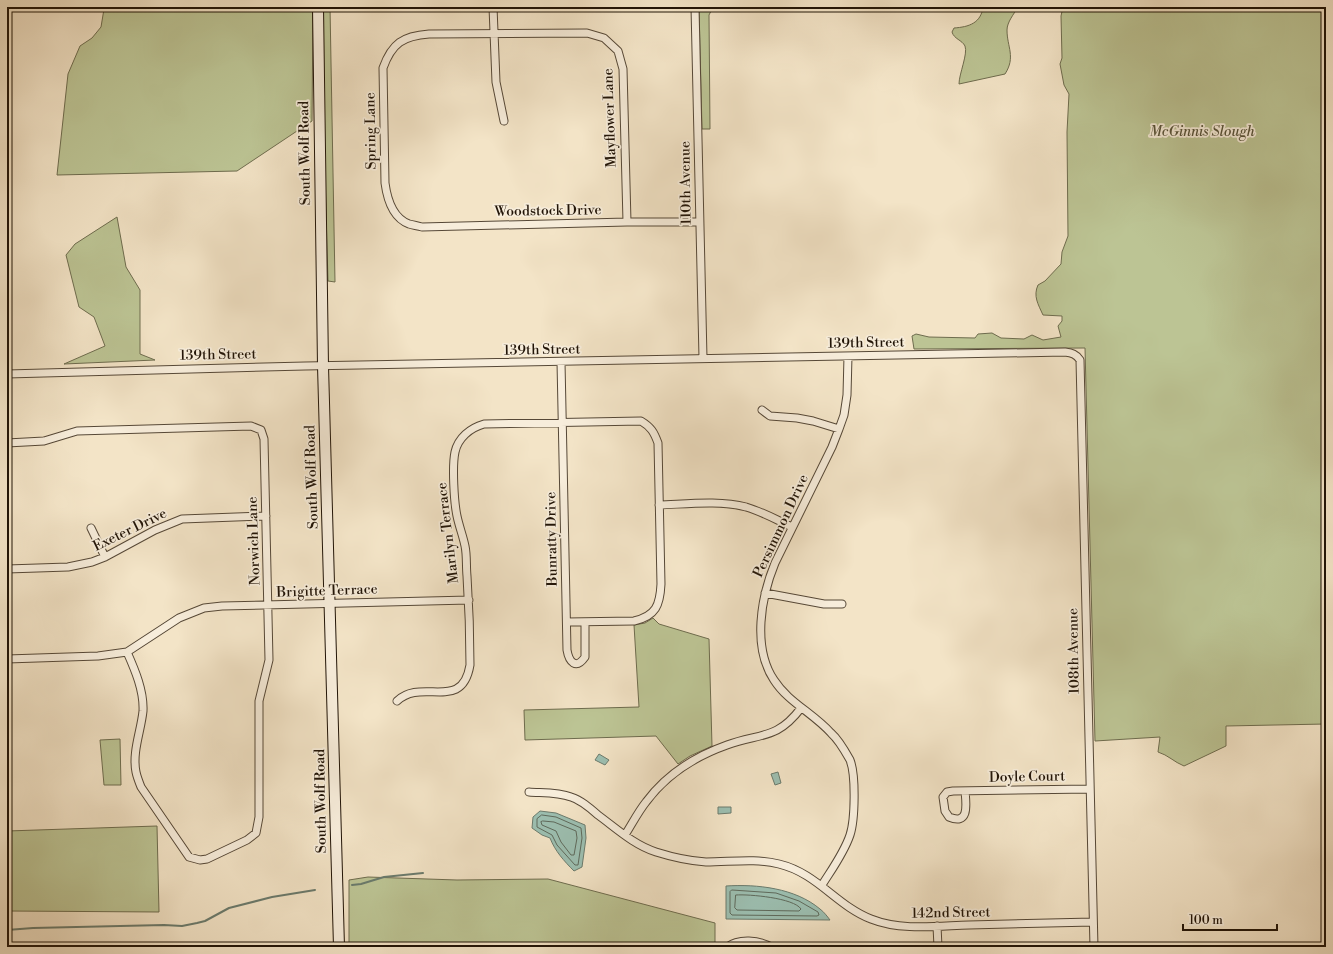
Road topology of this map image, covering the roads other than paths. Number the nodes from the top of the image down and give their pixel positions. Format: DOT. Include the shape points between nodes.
graph roads {
  1 [pos="318,7"];
  2 [pos="493,7"];
  3 [pos="695,7"];
  4 [pos="494,34"];
  5 [pos="396,45"];
  6 [pos="504,121"];
  7 [pos="399,217"];
  8 [pos="627,222"];
  9 [pos="700,222"];
  10 [pos="1077,355"];
  11 [pos="848,356"];
  12 [pos="703,358"];
  13 [pos="561,362"];
  14 [pos="323,366"];
  15 [pos="7,374"];
  16 [pos="762,410"];
  17 [pos="562,422"];
  18 [pos="839,429"];
  19 [pos="7,443"];
  20 [pos="659,505"];
  21 [pos="266,516"];
  22 [pos="792,527"];
  23 [pos="91,528"];
  24 [pos="105,557"];
  25 [pos="7,569"];
  26 [pos="765,593"];
  27 [pos="469,600"];
  28 [pos="330,603"];
  29 [pos="842,604"];
  30 [pos="268,605"];
  31 [pos="567,622"];
  32 [pos="585,622"];
  33 [pos="127,652"];
  34 [pos="7,659"];
  35 [pos="398,701"];
  36 [pos="801,708"];
  37 [pos="1090,789"];
  38 [pos="965,791"];
  39 [pos="529,792"];
  40 [pos="625,835"];
  41 [pos="822,885"];
  42 [pos="1093,922"];
  43 [pos="937,926"];
  44 [pos="339,947"];
  45 [pos="727,947"];
  46 [pos="771,947"];
  47 [pos="938,947"];
  48 [pos="1094,947"];
  1 -- 14 [label="main road, South Wolf Road"];
  2 -- 4 [label="street"];
  3 -- 9 [label="street, 110th Avenue"];
  4 -- 5 [label="street, Mayflower Lane" via="417,35 405,38"];
  4 -- 6 [label="street" via="496,82"];
  4 -- 8 [label="street, Mayflower Lane" via="587,33 604,38 618,52 623,69"];
  5 -- 7 [label="street, Spring Lane" via="388,55 383,68 387,197"];
  7 -- 8 [label="street, Woodstock Drive" via="422,227"];
  8 -- 9 [label="street, Woodstock Drive"];
  9 -- 12 [label="street, 110th Avenue"];
  10 -- 11 [label="street, 139th Street" via="1065,352"];
  10 -- 37 [label="street, 108th Avenue" via="1080,360"];
  11 -- 12 [label="street, 139th Street"];
  11 -- 18 [label="street, Persimmon Drive" via="847,395"];
  12 -- 13 [label="street, 139th Street"];
  13 -- 14 [label="street, 139th Street"];
  13 -- 17 [label="street, Bunratty Drive"];
  14 -- 15 [label="street, 139th Street"];
  14 -- 28 [label="main road, South Wolf Road"];
  16 -- 18 [label="street" via="770,416 813,421"];
  17 -- 20 [label="street, Marilyn Terrace" via="641,421 649,426 658,443"];
  17 -- 27 [label="street, Marilyn Terrace" via="484,424 468,432 456,447 455,502 465,546"];
  17 -- 31 [label="street, Bunratty Drive"];
  18 -- 22 [label="street, Persimmon Drive"];
  19 -- 21 [label="street, Norwich Lane" via="50,440 72,431 251,426 261,430 264,439"];
  20 -- 22 [label="street" via="723,504 745,507"];
  20 -- 32 [label="street, Marilyn Terrace" via="661,596 653,613 644,619 634,621"];
  21 -- 24 [label="street, Exeter Drive" via="182,519 155,530"];
  21 -- 30 [label="street, Norwich Lane"];
  22 -- 26 [label="street, Persimmon Drive" via="769,577"];
  23 -- 24 [label="street"];
  24 -- 25 [label="street, Exeter Drive" via="80,566"];
  26 -- 29 [label="street" via="824,604"];
  26 -- 36 [label="street, Persimmon Drive" via="761,631 767,666 782,692"];
  27 -- 28 [label="street, Brigitte Terrace"];
  27 -- 35 [label="street, Marilyn Terrace" via="470,665 465,683 451,691 412,692 403,695"];
  28 -- 30 [label="street, Brigitte Terrace"];
  28 -- 44 [label="main road, South Wolf Road"];
  30 -- 33 [label="street, Brigitte Terrace" via="204,608 179,618"];
  30 -- 33 [label="street, Norwich Lane" via="269,660 259,701 260,817 256,833 208,859 189,857 141,787 135,759 143,710 140,686"];
  31 -- 32 [label="street, Marilyn Terrace"];
  31 -- 32 [label="street, Bunratty Drive" via="568,658 576,664 582,662 585,657"];
  33 -- 34 [label="street, Brigitte Terrace" via="98,656"];
  36 -- 40 [label="street" via="783,727 770,734 728,744 674,773 646,802"];
  36 -- 41 [label="street, Persimmon Drive" via="831,732 841,745 850,762 854,781 851,834"];
  37 -- 38 [label="street, Doyle Court"];
  37 -- 42 [label="street, 108th Avenue"];
  39 -- 40 [label="street, 142nd Street" via="556,793 571,797"];
  40 -- 41 [label="street, 142nd Street" via="640,846 688,860 749,860 778,863 800,871"];
  41 -- 43 [label="street, 142nd Street" via="855,911 870,919 905,926"];
  42 -- 43 [label="street, 142nd Street"];
  42 -- 48 [label="street, 108th Avenue"];
  43 -- 47 [label="street"];
  45 -- 46 [label="street" via="740,942 765,944"];
}
